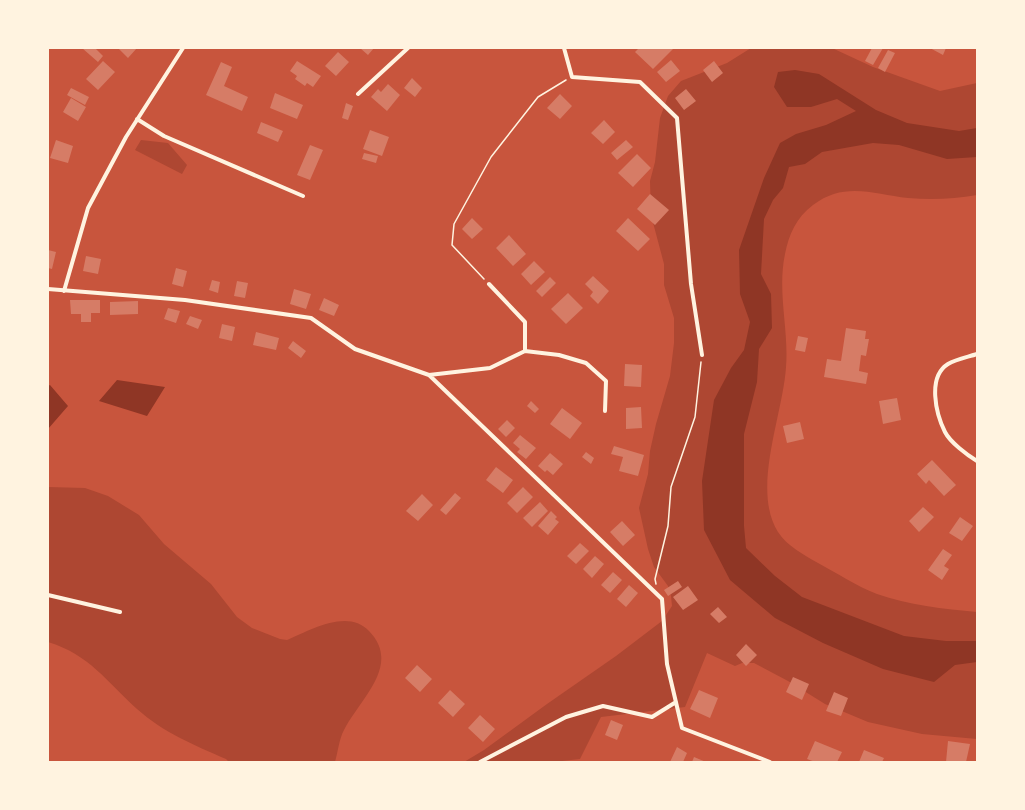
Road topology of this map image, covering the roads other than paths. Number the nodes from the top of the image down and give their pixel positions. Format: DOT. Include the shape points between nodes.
graph roads {
  1 [pos="183,48"];
  2 [pos="408,48"];
  3 [pos="564,48"];
  4 [pos="358,94"];
  5 [pos="137,119"];
  6 [pos="303,196"];
  7 [pos="489,284"];
  8 [pos="48,289"];
  9 [pos="64,291"];
  10 [pos="525,351"];
  11 [pos="977,354"];
  12 [pos="702,355"];
  13 [pos="429,375"];
  14 [pos="605,412"];
  15 [pos="977,461"];
  16 [pos="48,595"];
  17 [pos="120,612"];
  18 [pos="676,702"];
  19 [pos="480,762"];
  20 [pos="770,762"];
  1 -- 5 [label="street"];
  2 -- 4 [label="street"];
  3 -- 12 [label="street" via="572,77 640,82 677,118 691,284"];
  5 -- 6 [label="street" via="164,136"];
  5 -- 9 [label="street" via="88,208"];
  7 -- 10 [label="street" via="525,322"];
  8 -- 9 [label="street"];
  9 -- 13 [label="street" via="185,300 311,318 355,349"];
  10 -- 13 [label="street" via="490,368"];
  10 -- 14 [label="street" via="559,355 586,363 606,381"];
  11 -- 15 [label="street" via="947,365 935,379 935,398 945,433 967,455"];
  13 -- 18 [label="street" via="662,599 667,664"];
  16 -- 17 [label="street"];
  18 -- 19 [label="street" via="652,717 603,706 566,717"];
  18 -- 20 [label="street" via="682,728"];
}
